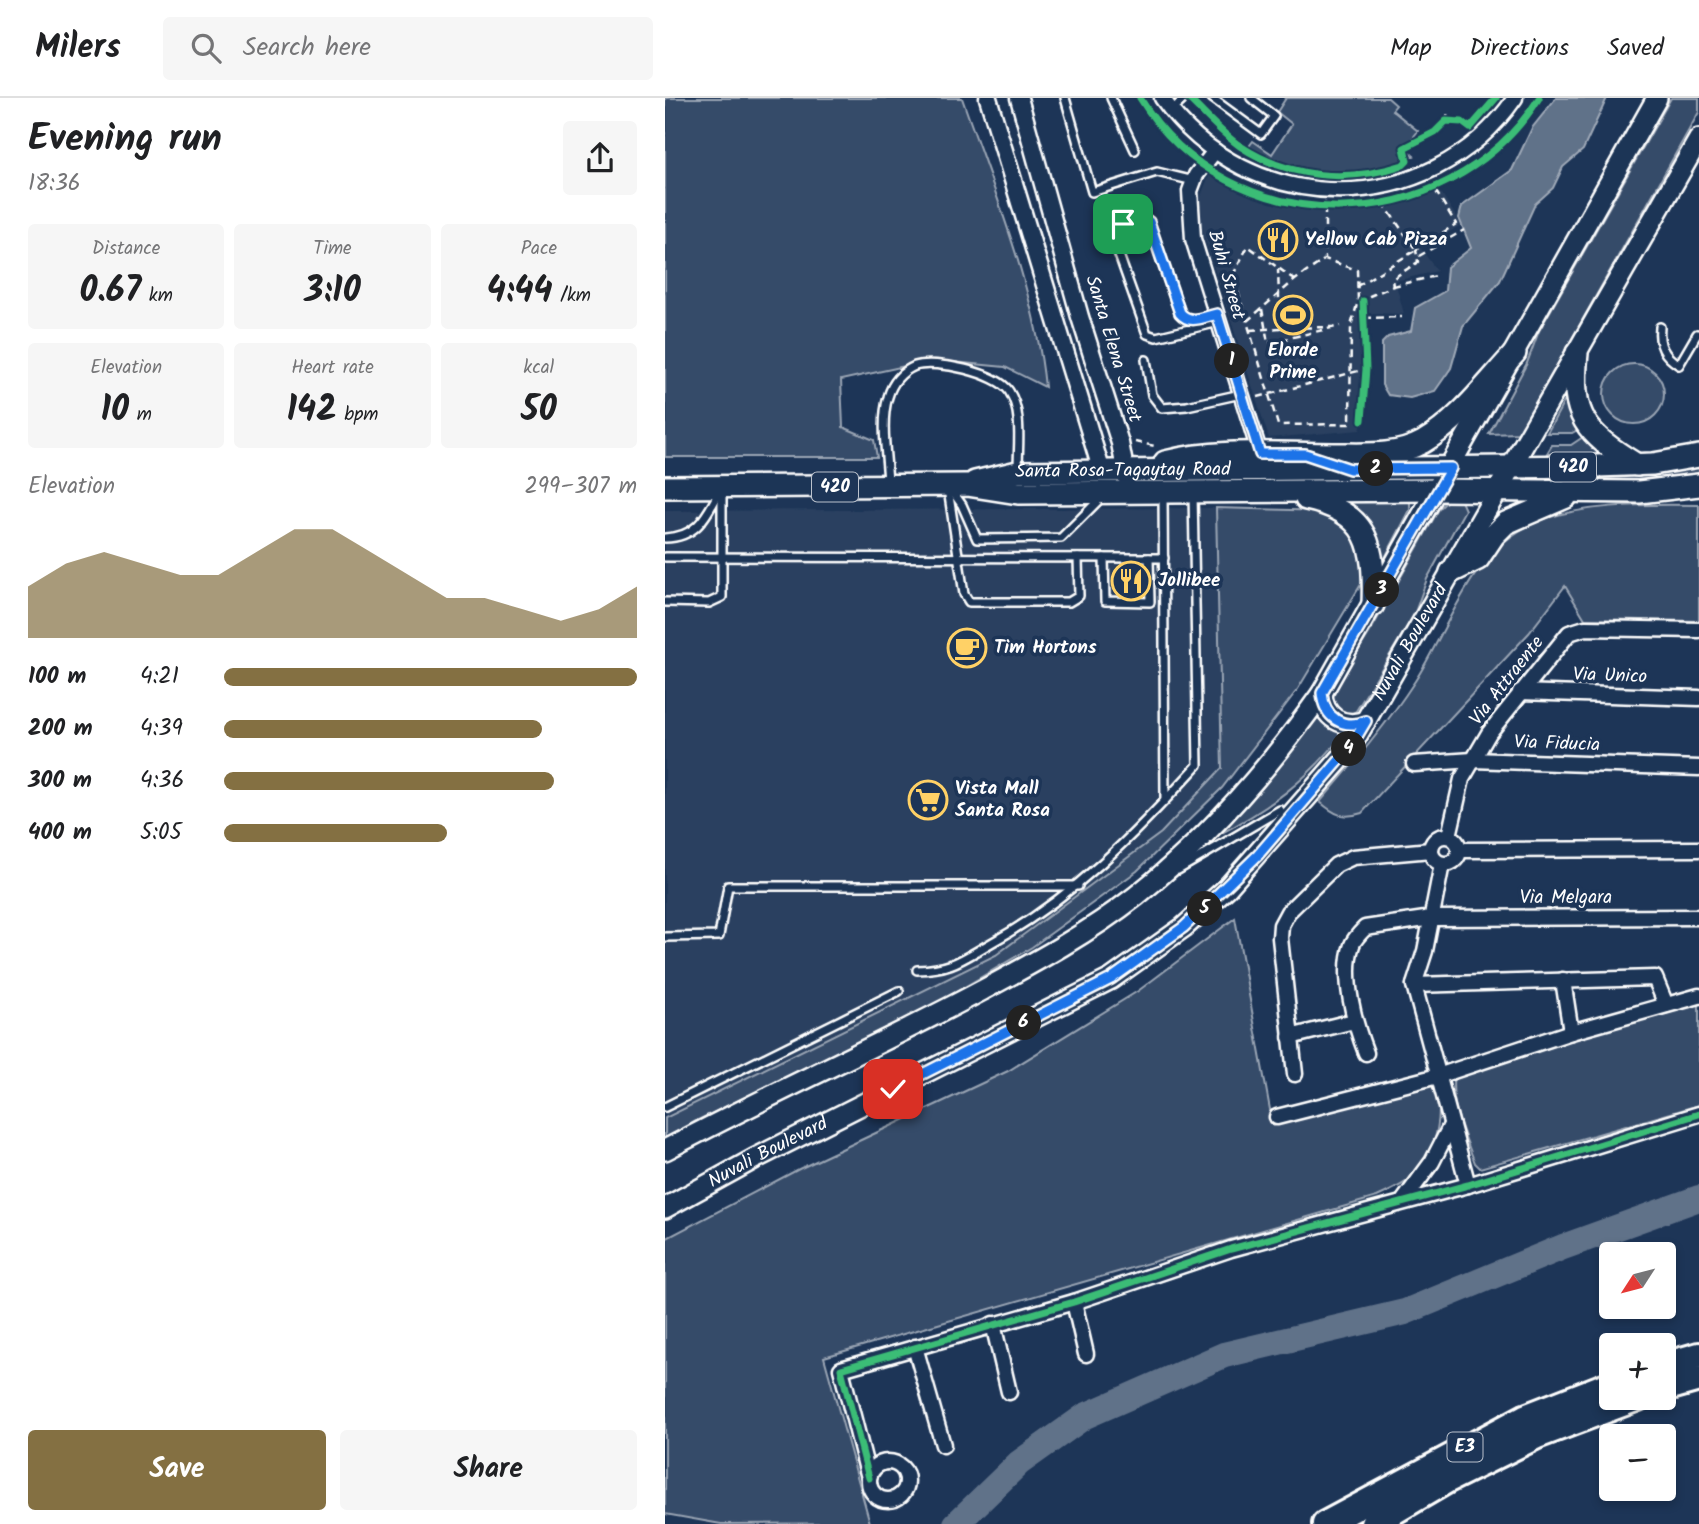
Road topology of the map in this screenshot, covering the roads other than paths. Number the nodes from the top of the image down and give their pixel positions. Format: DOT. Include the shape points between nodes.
graph roads {
  1 [pos="988,98"];
  2 [pos="1065,98"];
  3 [pos="1111,98"];
  4 [pos="1162,98"];
  5 [pos="1186,98"];
  6 [pos="1212,98"];
  7 [pos="1251,98"];
  8 [pos="1515,98"];
  9 [pos="1657,98"];
  10 [pos="1021,103"];
  11 [pos="1171,111"];
  12 [pos="994,116"];
  13 [pos="1699,139"];
  14 [pos="1135,150"];
  15 [pos="1215,151"];
  16 [pos="1193,181"];
  17 [pos="1218,318"];
  18 [pos="1660,327"];
  19 [pos="1697,334"];
  20 [pos="1515,353"];
  21 [pos="1577,353"];
  22 [pos="1146,360"];
  23 [pos="1243,397"];
  24 [pos="1260,454"];
  25 [pos="1305,454"];
  26 [pos="1699,456"];
  27 [pos="1637,465"];
  28 [pos="1510,467"];
  29 [pos="1451,468"];
  30 [pos="1350,469"];
  31 [pos="1019,472"];
  32 [pos="1128,478"];
  33 [pos="1104,482"];
  34 [pos="957,485"];
  35 [pos="1699,485"];
  36 [pos="665,487"];
  37 [pos="722,487"];
  38 [pos="888,487"];
  39 [pos="1439,490"];
  40 [pos="1497,490"];
  41 [pos="1259,491"];
  42 [pos="1163,492"];
  43 [pos="1193,492"];
  44 [pos="1580,492"];
  45 [pos="665,538"];
  46 [pos="665,557"];
  47 [pos="722,558"];
  48 [pos="959,558"];
  49 [pos="1078,558"];
  50 [pos="1104,558"];
  51 [pos="1149,558"];
  52 [pos="1164,558"];
  53 [pos="1451,572"];
  54 [pos="665,602"];
  55 [pos="1373,605"];
  56 [pos="1699,630"];
  57 [pos="1520,692"];
  58 [pos="1322,693"];
  59 [pos="1699,698"];
  60 [pos="1366,721"];
  61 [pos="1473,760"];
  62 [pos="1414,764"];
  63 [pos="1699,768"];
  64 [pos="1165,801"];
  65 [pos="1280,810"];
  66 [pos="1449,836"];
  67 [pos="1699,849"];
  68 [pos="1431,850"];
  69 [pos="1460,850"];
  70 [pos="1442,864"];
  71 [pos="1078,887"];
  72 [pos="1136,896"];
  73 [pos="1699,917"];
  74 [pos="1432,918"];
  75 [pos="665,937"];
  76 [pos="917,970"];
  77 [pos="1563,980"];
  78 [pos="1414,985"];
  79 [pos="899,990"];
  80 [pos="1699,996"];
  81 [pos="1666,1005"];
  82 [pos="1354,1021"];
  83 [pos="1571,1032"];
  84 [pos="1290,1037"];
  85 [pos="1366,1053"];
  86 [pos="1295,1074"];
  87 [pos="1438,1076"];
  88 [pos="665,1107"];
  89 [pos="1699,1114"];
  90 [pos="1277,1117"];
  91 [pos="1451,1125"];
  92 [pos="665,1150"];
  93 [pos="1468,1185"];
  94 [pos="1405,1200"];
  95 [pos="665,1208"];
  96 [pos="1074,1302"];
  97 [pos="993,1324"];
  98 [pos="915,1347"];
  99 [pos="1086,1354"];
  100 [pos="1699,1355"];
  101 [pos="1676,1362"];
  102 [pos="1699,1379"];
  103 [pos="1676,1386"];
  104 [pos="1599,1388"];
  105 [pos="1009,1392"];
  106 [pos="1606,1410"];
  107 [pos="943,1445"];
  108 [pos="869,1478"];
  109 [pos="1325,1524"];
  110 [pos="1373,1524"];
  1 -- 12 [label="street"];
  2 -- 16 [label="lane" via="1093,192 1157,172"];
  3 -- 14 [label="lane"];
  4 -- 11 [label="street"];
  5 -- 11 [label="lane"];
  6 -- 7 [label="lane" via="1261,134 1274,117"];
  8 -- 15 [label="street" via="1459,153 1423,173 1373,187 1325,192 1299,189 1246,170"];
  9 -- 20 [label="main road"];
  10 -- 12 [label="street"];
  10 -- 32 [label="street, Santa Elena Street"];
  11 -- 15 [label="street"];
  12 -- 33 [label="street"];
  13 -- 21 [label="main road, Nuvali Boulevard"];
  15 -- 16 [label="street"];
  16 -- 17 [label="street, Buhi Street" via="1193,239"];
  17 -- 17 [label="lane" via="1191,321 1180,313 1147,219 1123,224 1114,241 1147,334 1156,337"];
  17 -- 23 [label="street, Buhi Street"];
  18 -- 19 [label="lane" via="1667,358 1679,365"];
  20 -- 25 [label="main road" via="1451,421 1415,446 1387,453"];
  20 -- 29 [label="main road"];
  21 -- 27 [label="main road" via="1574,386 1581,419 1600,442"];
  21 -- 28 [label="main road, Nuvali Boulevard"];
  22 -- 23 [label="lane" via="1152,395 1163,408"];
  23 -- 24 [label="street, Buhi Street"];
  24 -- 25 [label="main road"];
  24 -- 32 [label="main road" via="1196,454"];
  25 -- 30 [label="main road"];
  26 -- 27 [label="main road, Santa Rosa-Tagaytay Road / 420"];
  27 -- 28 [label="main road, Santa Rosa-Tagaytay Road / 420"];
  28 -- 29 [label="main road, Santa Rosa-Tagaytay Road / 420"];
  28 -- 40 [label="main road, Nuvali Boulevard"];
  29 -- 30 [label="main road, Santa Rosa-Tagaytay Road / 420"];
  29 -- 39 [label="main road"];
  30 -- 32 [label="main road, Santa Rosa-Tagaytay Road / 420"];
  31 -- 33 [label="main road, Santa Rosa-Tagaytay Road / 420"];
  31 -- 34 [label="main road, Santa Rosa-Tagaytay Road / 420"];
  31 -- 38 [label="lane" via="1016,414 1003,382 947,367 916,366 898,376 887,398"];
  32 -- 33 [label="main road, Santa Rosa-Tagaytay Road / 420"];
  32 -- 42 [label="main road, Santa Rosa-Tagaytay Road / 420"];
  33 -- 34 [label="main road, Santa Rosa-Tagaytay Road / 420" via="1018,493"];
  33 -- 34 [label="lane" via="1061,538 977,539"];
  34 -- 38 [label="main road, Santa Rosa-Tagaytay Road / 420"];
  34 -- 48 [label="lane"];
  35 -- 44 [label="main road, Santa Rosa-Tagaytay Road / 420" via="1655,492"];
  36 -- 37 [label="main road, Santa Rosa-Tagaytay Road / 420"];
  37 -- 38 [label="main road, Santa Rosa-Tagaytay Road / 420"];
  37 -- 45 [label="lane" via="703,520 682,537"];
  37 -- 47 [label="lane"];
  39 -- 40 [label="main road, Santa Rosa-Tagaytay Road / 420"];
  39 -- 41 [label="main road, Santa Rosa-Tagaytay Road / 420"];
  39 -- 55 [label="main road"];
  40 -- 44 [label="main road, Santa Rosa-Tagaytay Road / 420"];
  40 -- 53 [label="main road, Nuvali Boulevard"];
  41 -- 43 [label="main road, Santa Rosa-Tagaytay Road / 420"];
  41 -- 55 [label="main road" via="1329,505 1357,523 1370,545"];
  42 -- 43 [label="main road, Santa Rosa-Tagaytay Road / 420"];
  42 -- 52 [label="lane"];
  43 -- 64 [label="lane" via="1198,765"];
  44 -- 53 [label="main road" via="1506,523 1478,559"];
  46 -- 47 [label="lane"];
  47 -- 48 [label="lane"];
  47 -- 54 [label="lane" via="722,597 709,603"];
  48 -- 49 [label="lane"];
  48 -- 49 [label="lane" via="969,602 1069,603 1079,596"];
  49 -- 50 [label="lane"];
  50 -- 51 [label="lane"];
  50 -- 51 [label="lane" via="1105,601 1150,602"];
  51 -- 52 [label="lane"];
  52 -- 64 [label="lane"];
  53 -- 60 [label="main road, Nuvali Boulevard"];
  55 -- 58 [label="main road"];
  56 -- 57 [label="street, Via Attraente" via="1585,628 1569,633"];
  57 -- 59 [label="street, Via Unico"];
  57 -- 61 [label="street, Via Attraente"];
  58 -- 60 [label="main road" via="1335,720 1354,725"];
  58 -- 72 [label="main road" via="1222,818"];
  60 -- 95 [label="main road, Nuvali Boulevard" via="1350,748 1242,872 1184,927 1133,965"];
  61 -- 62 [label="street, Via Fiducia"];
  61 -- 63 [label="street, Via Fiducia"];
  61 -- 66 [label="street, Via Attraente" via="1462,779"];
  64 -- 71 [label="lane"];
  65 -- 72 [label="lane"];
  66 -- 68 [label="street" via="1435,841"];
  66 -- 69 [label="street"];
  67 -- 69 [label="street"];
  68 -- 70 [label="street"];
  68 -- 84 [label="street" via="1353,857 1336,864 1287,912 1280,938"];
  69 -- 70 [label="street" via="1454,861"];
  70 -- 74 [label="street"];
  71 -- 75 [label="lane" via="729,886 719,936"];
  71 -- 76 [label="lane" via="944,969"];
  72 -- 92 [label="main road" via="1009,976"];
  73 -- 74 [label="street, Via Melgara"];
  74 -- 78 [label="street"];
  74 -- 82 [label="street, Via Melgara" via="1364,928 1352,943"];
  77 -- 78 [label="street"];
  77 -- 81 [label="street" via="1655,978"];
  77 -- 83 [label="street"];
  78 -- 87 [label="street"];
  79 -- 88 [label="lane"];
  80 -- 81 [label="street"];
  81 -- 83 [label="street"];
  82 -- 84 [label="street"];
  82 -- 85 [label="street, Via Melgara"];
  83 -- 87 [label="street"];
  84 -- 86 [label="street"];
  87 -- 90 [label="street"];
  87 -- 91 [label="street"];
  89 -- 93 [label="street"];
  91 -- 93 [label="street"];
  91 -- 94 [label="street"];
  93 -- 94 [label="street"];
  94 -- 96 [label="street" via="1231,1249"];
  96 -- 97 [label="street"];
  96 -- 99 [label="street"];
  97 -- 98 [label="street"];
  97 -- 105 [label="street"];
  98 -- 107 [label="street"];
  98 -- 108 [label="street" via="841,1369"];
  100 -- 101 [label="highway"];
  102 -- 103 [label="highway"];
  104 -- 109 [label="highway, E3" via="1525,1417"];
  106 -- 110 [label="highway, E3" via="1537,1436"];
}
